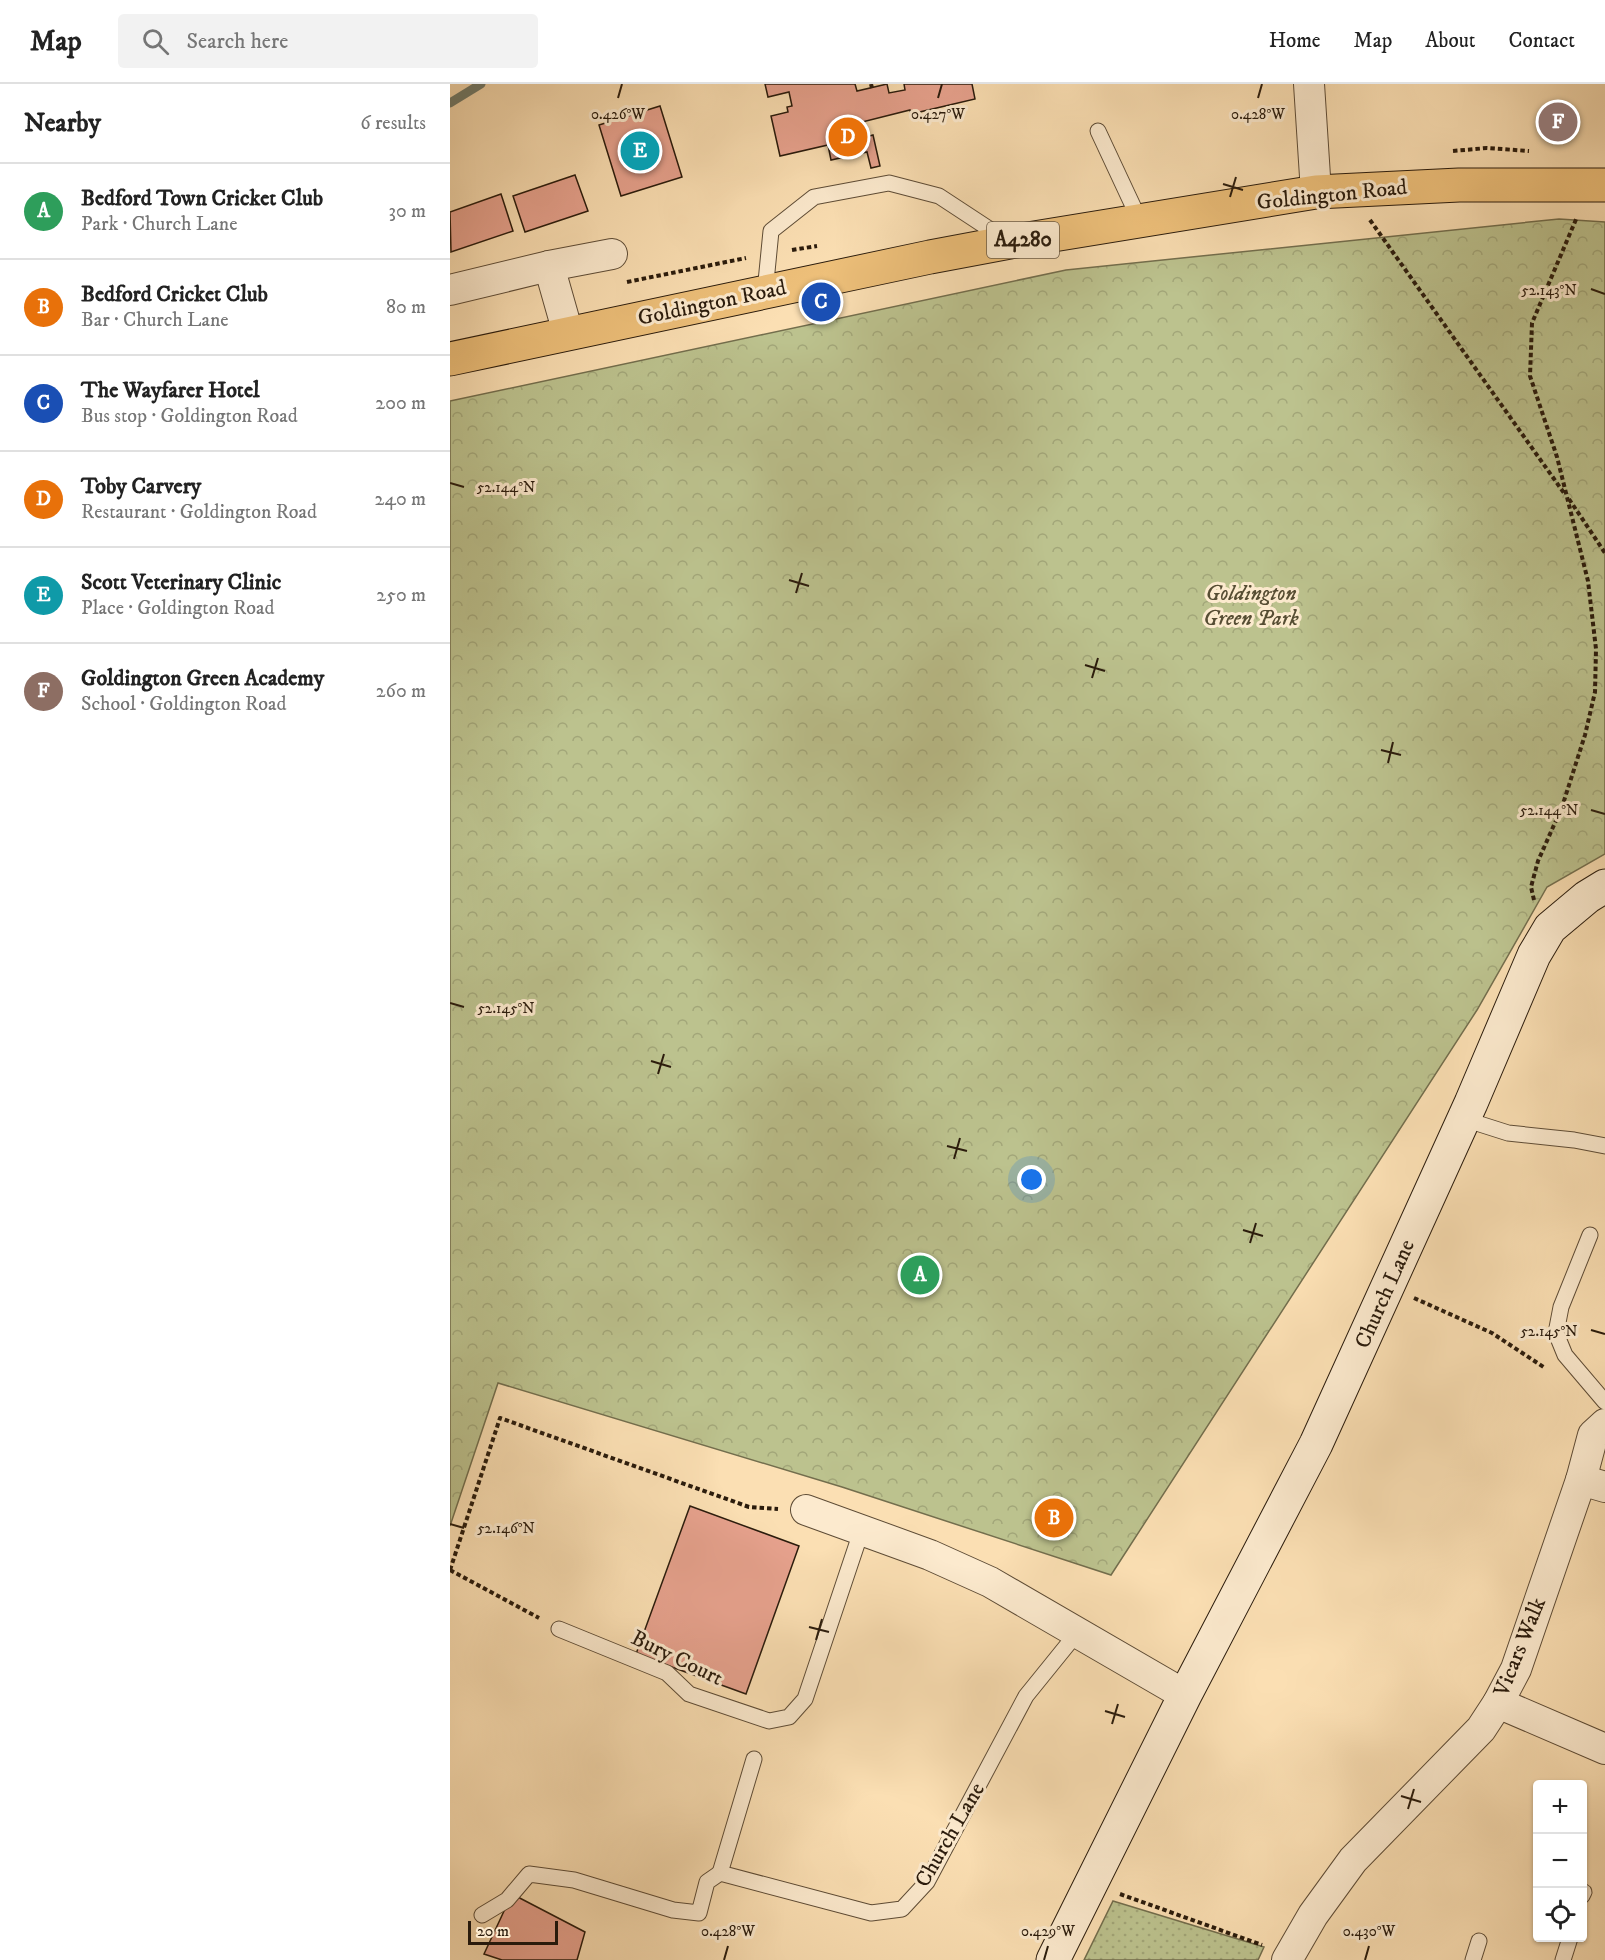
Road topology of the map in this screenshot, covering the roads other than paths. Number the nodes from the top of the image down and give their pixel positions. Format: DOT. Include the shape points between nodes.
graph roads {
  1 [pos="1309,84"];
  2 [pos="1098,131"];
  3 [pos="1599,184"];
  4 [pos="1316,192"];
  5 [pos="1140,221"];
  6 [pos="1010,242"];
  7 [pos="612,254"];
  8 [pos="549,266"];
  9 [pos="450,290"];
  10 [pos="765,292"];
  11 [pos="568,333"];
  12 [pos="450,359"];
  13 [pos="1596,891"];
  14 [pos="1464,1119"];
  15 [pos="1605,1146"];
  16 [pos="1590,1235"];
  17 [pos="1605,1402"];
  18 [pos="1605,1424"];
  19 [pos="1593,1484"];
  20 [pos="806,1510"];
  21 [pos="862,1529"];
  22 [pos="559,1629"];
  23 [pos="1077,1633"];
  24 [pos="1185,1695"];
  25 [pos="1498,1704"];
  26 [pos="1605,1749"];
  27 [pos="754,1759"];
  28 [pos="720,1873"];
  29 [pos="482,1915"];
  30 [pos="1479,1941"];
  31 [pos="1569,1942"];
  32 [pos="1289,1958"];
  33 [pos="1053,1960"];
  34 [pos="1473,1960"];
  35 [pos="1563,1960"];
  1 -- 4 [label="street"];
  2 -- 5 [label="lane"];
  3 -- 4 [label="main road, Goldington Road / A4280"];
  4 -- 5 [label="main road, Goldington Road / A4280"];
  5 -- 6 [label="main road, Goldington Road / A4280"];
  6 -- 10 [label="main road, Goldington Road / A4280"];
  6 -- 10 [label="lane" via="939,196 889,183 814,197 771,231"];
  7 -- 8 [label="street"];
  8 -- 9 [label="street"];
  8 -- 11 [label="street"];
  10 -- 11 [label="main road, Goldington Road / A4280"];
  11 -- 12 [label="main road, Goldington Road / A4280"];
  13 -- 14 [label="street, Church Lane" via="1550,928 1534,955"];
  14 -- 15 [label="lane" via="1508,1133"];
  14 -- 24 [label="street, Church Lane" via="1316,1444"];
  16 -- 17 [label="lane" via="1561,1307 1556,1333 1565,1355"];
  18 -- 19 [label="street, Vicars Walk" via="1593,1435"];
  19 -- 25 [label="street, Vicars Walk"];
  20 -- 21 [label="street"];
  21 -- 22 [label="lane, Bury Court" via="805,1699 789,1717 769,1721 689,1694 667,1673"];
  21 -- 23 [label="street" via="990,1582"];
  23 -- 24 [label="street"];
  23 -- 28 [label="lane, Church Lane" via="1026,1696 927,1882 902,1909 872,1913"];
  24 -- 33 [label="street, Church Lane"];
  25 -- 26 [label="street"];
  25 -- 32 [label="street, Vicars Walk" via="1481,1729 1353,1860 1313,1915"];
  27 -- 28 [label="lane"];
  28 -- 29 [label="lane" via="707,1882 699,1913 673,1910 574,1880 529,1874 507,1900"];
  30 -- 34 [label="lane"];
  31 -- 35 [label="lane"];
}
